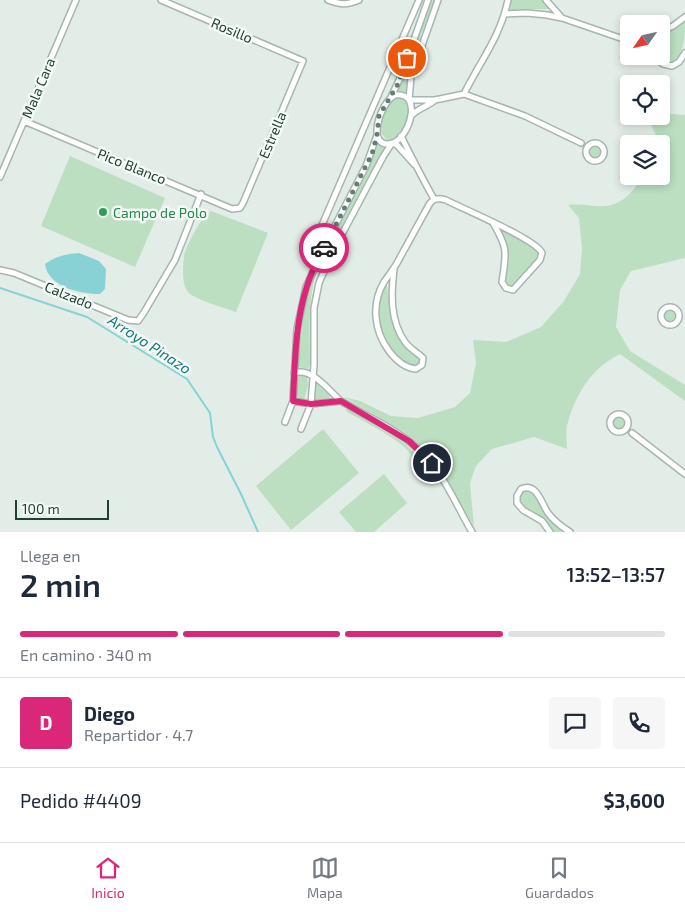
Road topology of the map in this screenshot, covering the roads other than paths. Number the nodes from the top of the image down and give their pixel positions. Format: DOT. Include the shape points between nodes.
graph roads {
  1 [pos="76,0"];
  2 [pos="161,0"];
  3 [pos="328,0"];
  4 [pos="359,0"];
  5 [pos="419,0"];
  6 [pos="428,0"];
  7 [pos="438,0"];
  8 [pos="508,0"];
  9 [pos="546,0"];
  10 [pos="505,14"];
  11 [pos="562,18"];
  12 [pos="685,18"];
  13 [pos="670,27"];
  14 [pos="620,37"];
  15 [pos="685,53"];
  16 [pos="303,61"];
  17 [pos="668,65"];
  18 [pos="464,94"];
  19 [pos="391,97"];
  20 [pos="409,100"];
  21 [pos="435,100"];
  22 [pos="411,116"];
  23 [pos="24,122"];
  24 [pos="377,135"];
  25 [pos="401,136"];
  26 [pos="581,142"];
  27 [pos="392,143"];
  28 [pos="591,144"];
  29 [pos="586,152"];
  30 [pos="414,164"];
  31 [pos="0,177"];
  32 [pos="201,194"];
  33 [pos="434,200"];
  34 [pos="240,208"];
  35 [pos="493,223"];
  36 [pos="313,246"];
  37 [pos="0,270"];
  38 [pos="394,270"];
  39 [pos="679,314"];
  40 [pos="685,320"];
  41 [pos="676,323"];
  42 [pos="294,373"];
  43 [pos="312,375"];
  44 [pos="293,401"];
  45 [pos="341,401"];
  46 [pos="311,404"];
  47 [pos="285,422"];
  48 [pos="628,424"];
  49 [pos="301,429"];
  50 [pos="622,432"];
  51 [pos="632,434"];
  52 [pos="685,474"];
  53 [pos="472,532"];
  54 [pos="550,532"];
  55 [pos="570,532"];
  1 -- 23 [label="street, Mala Cara"];
  2 -- 16 [label="street, Rosillo"];
  3 -- 4 [label="street" via="340,5"];
  5 -- 36 [label="street"];
  6 -- 19 [label="street"];
  7 -- 20 [label="street" via="413,70"];
  8 -- 10 [label="street"];
  9 -- 11 [label="street"];
  10 -- 11 [label="street" via="537,13"];
  10 -- 18 [label="street" via="492,47"];
  11 -- 14 [label="street"];
  12 -- 13 [label="street"];
  15 -- 17 [label="street" via="679,62"];
  16 -- 34 [label="street, Estrella"];
  18 -- 21 [label="street"];
  18 -- 26 [label="street" via="525,116"];
  19 -- 20 [label="street" via="399,95"];
  19 -- 24 [label="street" via="379,116"];
  20 -- 21 [label="street"];
  20 -- 22 [label="street"];
  21 -- 22 [label="street"];
  22 -- 25 [label="street"];
  23 -- 31 [label="street, Mala Cara"];
  23 -- 32 [label="street, Pico Blanco"];
  24 -- 27 [label="street" via="382,142"];
  24 -- 42 [label="street" via="372,154 306,287"];
  25 -- 27 [label="street"];
  25 -- 30 [label="street"];
  26 -- 28 [label="street"];
  26 -- 29 [label="street"];
  27 -- 30 [label="street"];
  27 -- 43 [label="street" via="331,254 319,283 314,308"];
  28 -- 29 [label="street"];
  28 -- 29 [label="street" via="600,144 604,149 603,156 593,161"];
  30 -- 33 [label="street"];
  32 -- 34 [label="street, Pico Blanco" via="232,208"];
  32 -- 37 [label="street, Calzado" via="175,260 138,321 128,320"];
  33 -- 35 [label="street" via="446,200"];
  33 -- 38 [label="street"];
  35 -- 35 [label="street" via="506,252 502,282 513,290 538,263 542,254 532,243"];
  38 -- 38 [label="street" via="376,301 376,320 381,338 391,354 416,369 422,365 422,358 406,342 395,320"];
  39 -- 40 [label="street"];
  39 -- 41 [label="street"];
  39 -- 41 [label="street" via="669,307 661,315 665,323"];
  40 -- 41 [label="street"];
  42 -- 43 [label="street" via="301,371"];
  42 -- 44 [label="street"];
  43 -- 45 [label="street"];
  43 -- 46 [label="street"];
  44 -- 46 [label="street"];
  44 -- 47 [label="street"];
  45 -- 46 [label="street"];
  45 -- 53 [label="street" via="397,433 424,455 444,480"];
  46 -- 49 [label="street"];
  48 -- 50 [label="street"];
  48 -- 50 [label="street" via="621,414 611,418 611,428"];
  48 -- 51 [label="street"];
  50 -- 51 [label="street"];
  51 -- 52 [label="street"];
  54 -- 55 [label="street" via="542,521 519,507 518,491 524,487 534,489 548,513"];
}
